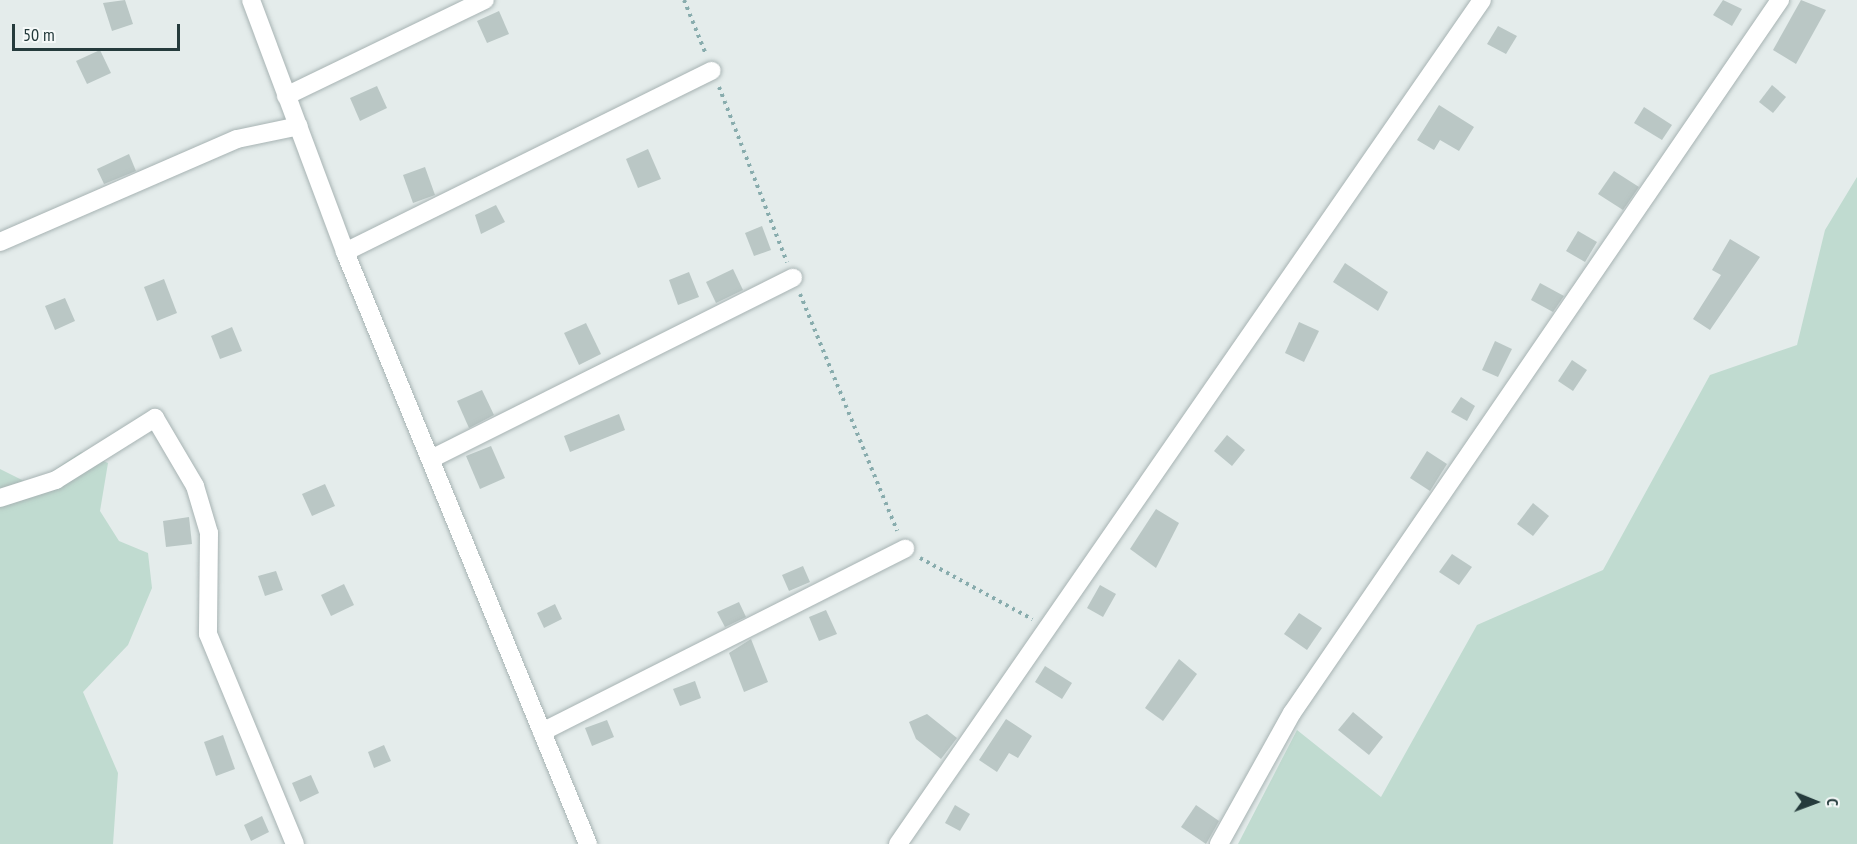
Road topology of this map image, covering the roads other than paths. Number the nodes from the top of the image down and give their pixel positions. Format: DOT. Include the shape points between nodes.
graph roads {
  1 [pos="251,0"];
  2 [pos="485,0"];
  3 [pos="1482,0"];
  4 [pos="1780,0"];
  5 [pos="712,71"];
  6 [pos="286,96"];
  7 [pos="299,126"];
  8 [pos="0,242"];
  9 [pos="345,252"];
  10 [pos="793,278"];
  11 [pos="431,459"];
  12 [pos="0,498"];
  13 [pos="905,549"];
  14 [pos="542,732"];
  15 [pos="295,844"];
  16 [pos="588,844"];
  17 [pos="898,844"];
  18 [pos="1219,844"];
  1 -- 6 [label="street"];
  2 -- 6 [label="street"];
  3 -- 17 [label="street"];
  4 -- 18 [label="street" via="1292,713"];
  5 -- 9 [label="street"];
  6 -- 7 [label="street"];
  7 -- 8 [label="street" via="237,139"];
  7 -- 9 [label="street"];
  9 -- 11 [label="street"];
  10 -- 11 [label="street"];
  11 -- 14 [label="street"];
  12 -- 15 [label="street" via="57,480 155,418 195,486 209,533 208,634"];
  13 -- 14 [label="street"];
  14 -- 16 [label="street"];
}
